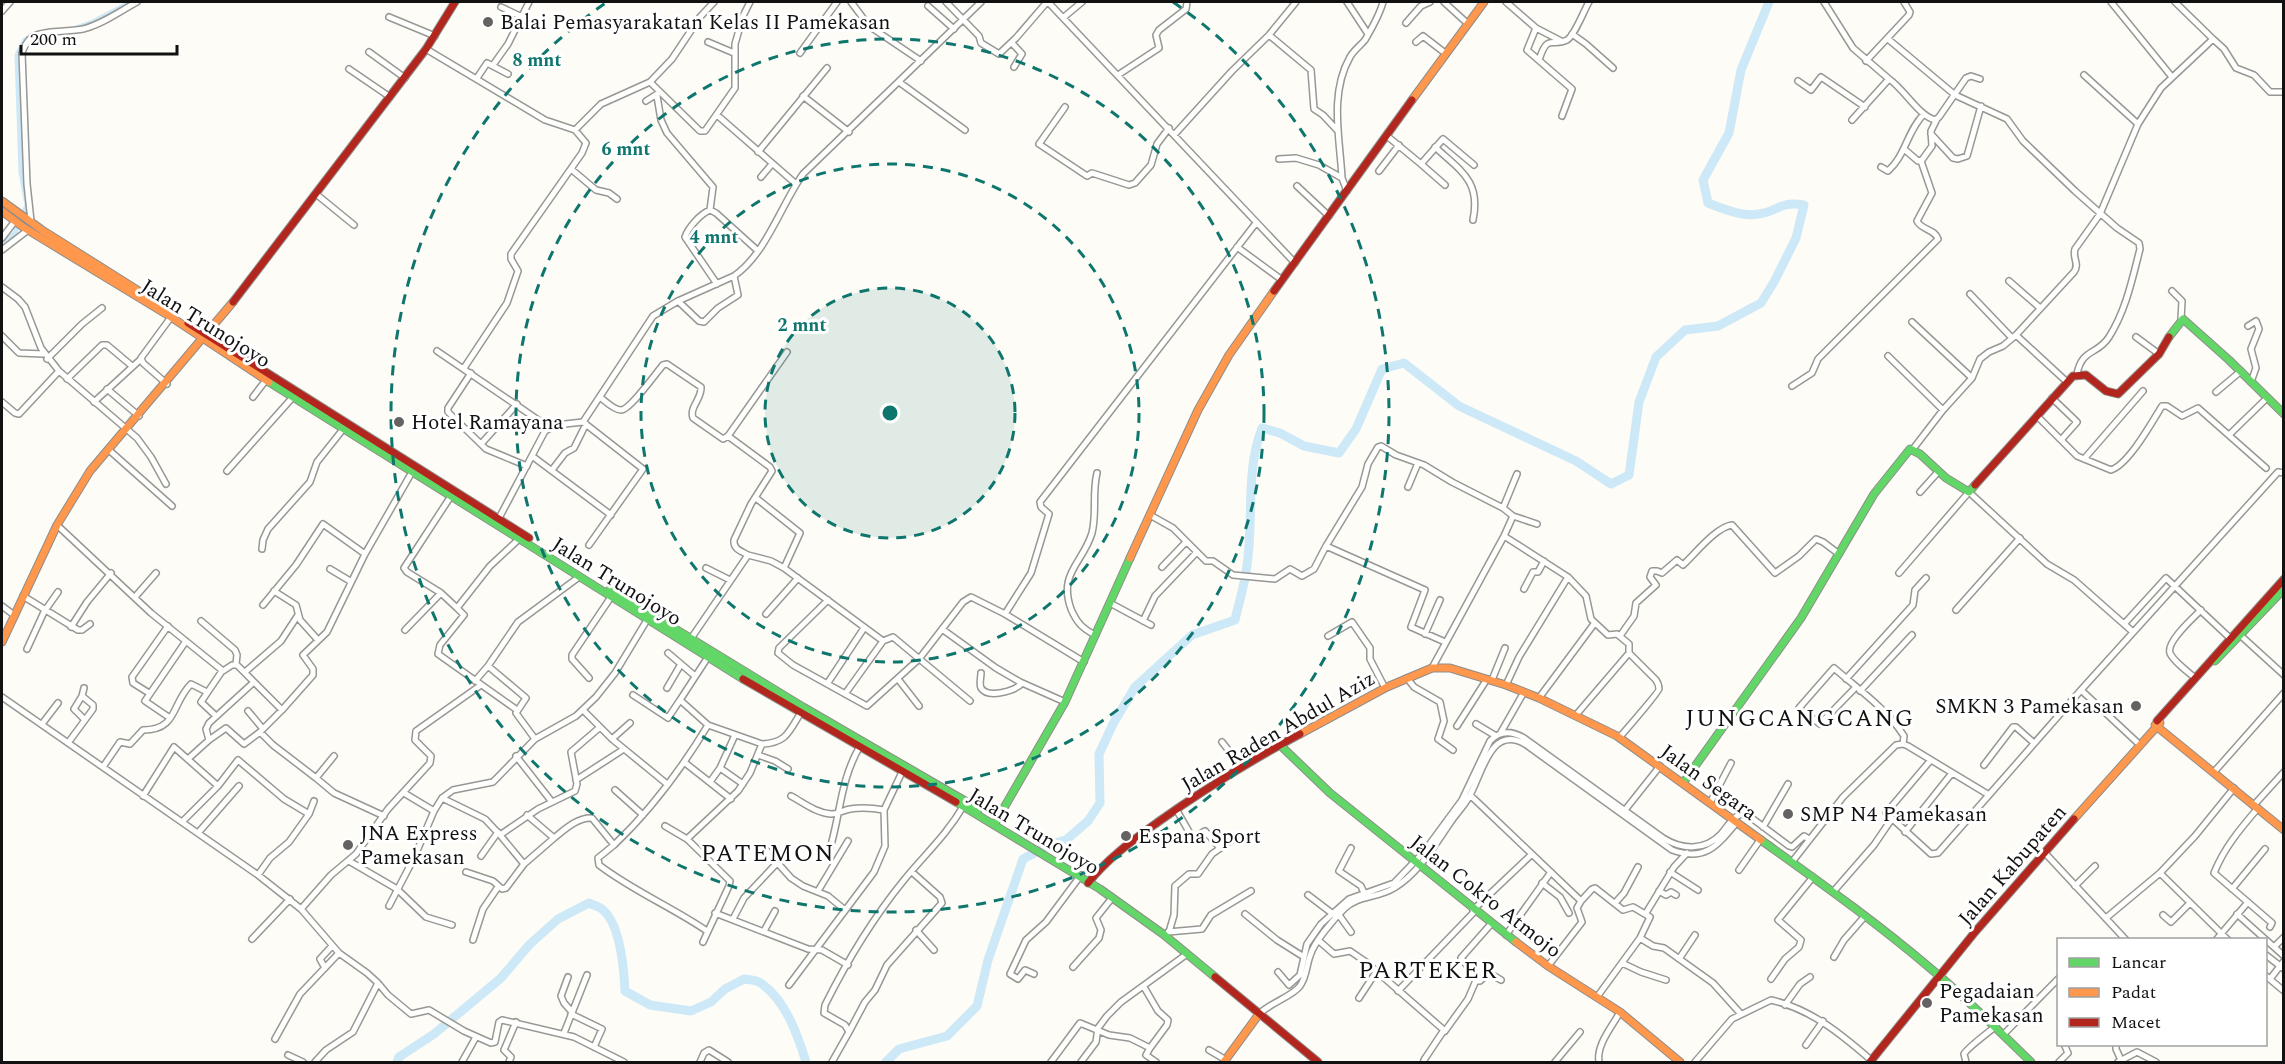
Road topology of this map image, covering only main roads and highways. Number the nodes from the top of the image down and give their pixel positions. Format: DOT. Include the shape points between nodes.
graph roads {
  1 [pos="455,2"];
  2 [pos="1484,2"];
  3 [pos="2,201"];
  4 [pos="2,211"];
  5 [pos="23,221"];
  6 [pos="205,338"];
  7 [pos="2283,414"];
  8 [pos="497,521"];
  9 [pos="2283,579"];
  10 [pos="2283,589"];
  11 [pos="2238,633"];
  12 [pos="2232,640"];
  13 [pos="2,642"];
  14 [pos="689,642"];
  15 [pos="1432,668"];
  16 [pos="2157,724"];
  17 [pos="861,745"];
  18 [pos="1280,745"];
  19 [pos="1683,783"];
  20 [pos="997,820"];
  21 [pos="2283,830"];
  22 [pos="1089,880"];
  23 [pos="1939,976"];
  24 [pos="1259,1014"];
  25 [pos="1225,1061"];
  26 [pos="1871,1061"];
  27 [pos="1318,1062"];
  28 [pos="1680,1062"];
  29 [pos="2031,1062"];
  1 -- 6 [label="main road" via="405,78"];
  2 -- 20 [label="main road" via="1235,346 1207,392 1065,702"];
  3 -- 5 [label="main road, Jalan Trunojoyo"];
  4 -- 5 [label="main road, Jalan Trunojoyo"];
  5 -- 6 [label="main road, Jalan Trunojoyo"];
  6 -- 8 [label="main road, Jalan Trunojoyo"];
  6 -- 8 [label="main road, Jalan Trunojoyo" via="412,472"];
  6 -- 13 [label="main road" via="90,471 57,525"];
  7 -- 19 [label="main road" via="2181,319 2159,354 2120,393 2111,394 2088,375 2077,374 2067,382 1969,492 1938,472 1913,449 1907,451 1874,494 1801,618"];
  8 -- 14 [label="main road, Jalan Trunojoyo"];
  8 -- 14 [label="main road, Jalan Trunojoyo" via="647,620"];
  9 -- 11 [label="main road, Jalan Kabupaten"];
  10 -- 11 [label="main road, Jalan Kabupaten"];
  11 -- 12 [label="main road, Jalan Kabupaten"];
  12 -- 16 [label="main road, Jalan Kabupaten"];
  12 -- 16 [label="main road, Jalan Kabupaten" via="2194,677"];
  14 -- 17 [label="main road, Jalan Trunojoyo"];
  14 -- 17 [label="main road, Jalan Trunojoyo" via="800,714"];
  15 -- 18 [label="main road, Jalan Raden Abdul Aziz" via="1385,688"];
  15 -- 19 [label="main road, Jalan Segara" via="1450,668 1539,698 1619,738"];
  16 -- 21 [label="main road"];
  16 -- 23 [label="main road, Jalan Kabupaten"];
  17 -- 20 [label="main road, Jalan Trunojoyo"];
  18 -- 22 [label="main road, Jalan Raden Abdul Aziz" via="1176,809 1107,860"];
  18 -- 28 [label="main road, Jalan Cokro Atmojo" via="1330,793 1491,924 1620,1012"];
  19 -- 23 [label="main road, Jalan Segara" via="1865,916"];
  20 -- 22 [label="main road, Jalan Trunojoyo" via="1014,835"];
  22 -- 24 [label="main road, Jalan Trunojoyo" via="1165,933"];
  23 -- 26 [label="main road, Jalan Kabupaten"];
  23 -- 29 [label="main road, Jalan Segara"];
  24 -- 25 [label="main road"];
  24 -- 27 [label="main road"];
}
